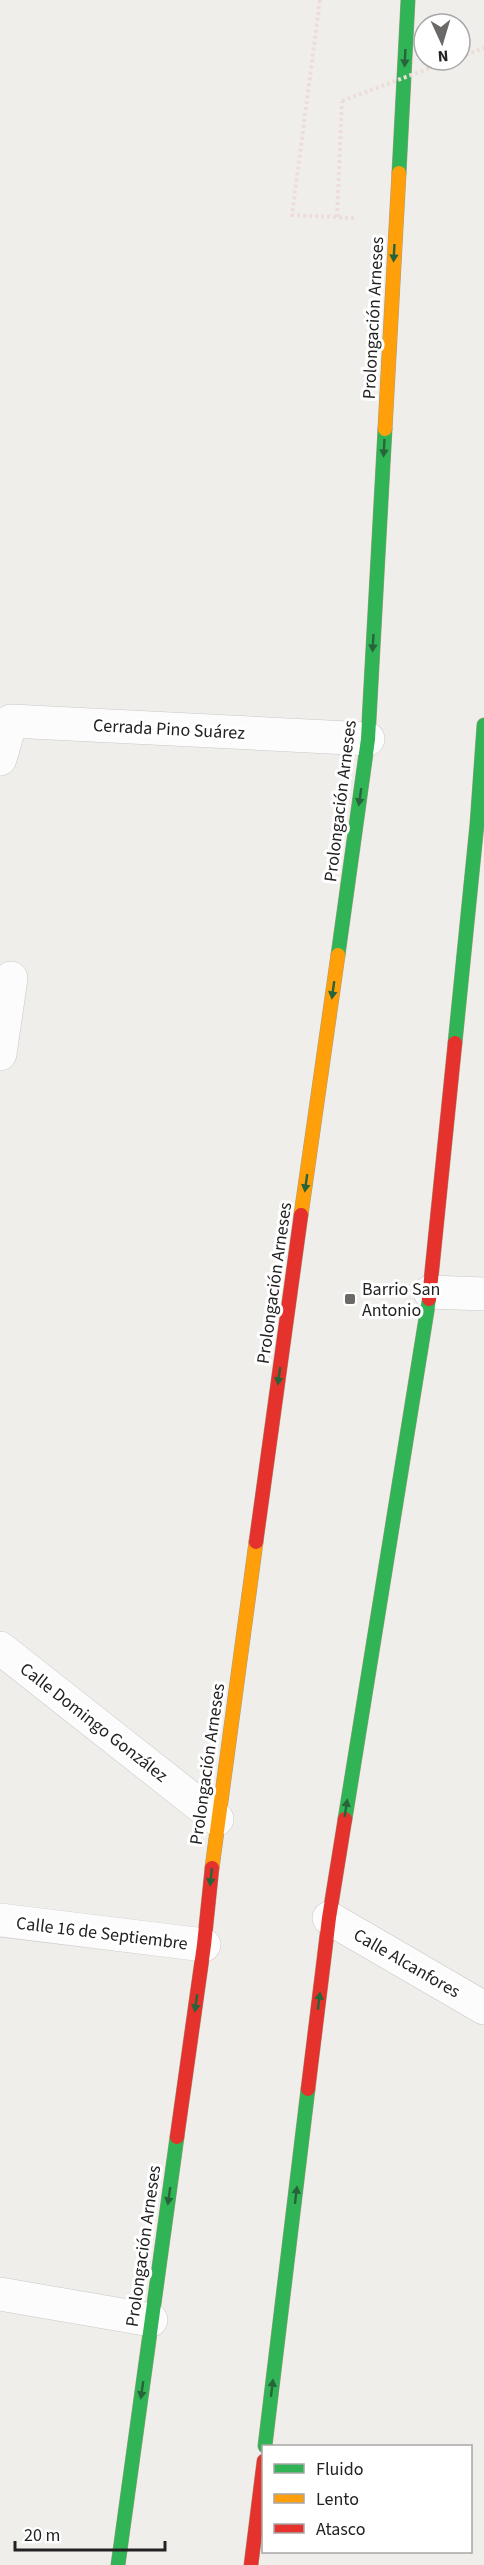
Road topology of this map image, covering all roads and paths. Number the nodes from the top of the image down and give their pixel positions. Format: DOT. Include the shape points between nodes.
graph roads {
  1 [pos="320,0"];
  2 [pos="408,0"];
  3 [pos="420,72"];
  4 [pos="484,725"];
  5 [pos="368,739"];
  6 [pos="0,759"];
  7 [pos="11,978"];
  8 [pos="0,1054"];
  9 [pos="430,1292"];
  10 [pos="484,1294"];
  11 [pos="0,1648"];
  12 [pos="217,1819"];
  13 [pos="329,1918"];
  14 [pos="0,1920"];
  15 [pos="204,1945"];
  16 [pos="484,2008"];
  17 [pos="0,2294"];
  18 [pos="151,2320"];
  19 [pos="265,2445"];
  20 [pos="262,2477"];
  21 [pos="118,2565"];
  22 [pos="251,2565"];
  1 -- 3 [label="path, bridge" via="292,215 337,218 342,101"];
  2 -- 5 [label="main road, Prolongación Arneses, one-way"];
  4 -- 9 [label="main road"];
  5 -- 6 [label="street, Cerrada Pino Suárez" via="11,721"];
  5 -- 12 [label="main road, Prolongación Arneses, one-way"];
  7 -- 8 [label="street"];
  9 -- 10 [label="street"];
  13 -- 9 [label="main road, one-way"];
  11 -- 12 [label="street, Calle Domingo González"];
  12 -- 15 [label="main road, Prolongación Arneses, one-way"];
  13 -- 16 [label="street, Calle Alcanfores"];
  19 -- 13 [label="main road, one-way"];
  14 -- 15 [label="street, Calle 16 de Septiembre"];
  15 -- 18 [label="main road, Prolongación Arneses, one-way"];
  17 -- 18 [label="street"];
  18 -- 21 [label="main road, Prolongación Arneses, one-way"];
  20 -- 22 [label="main road"];
}
